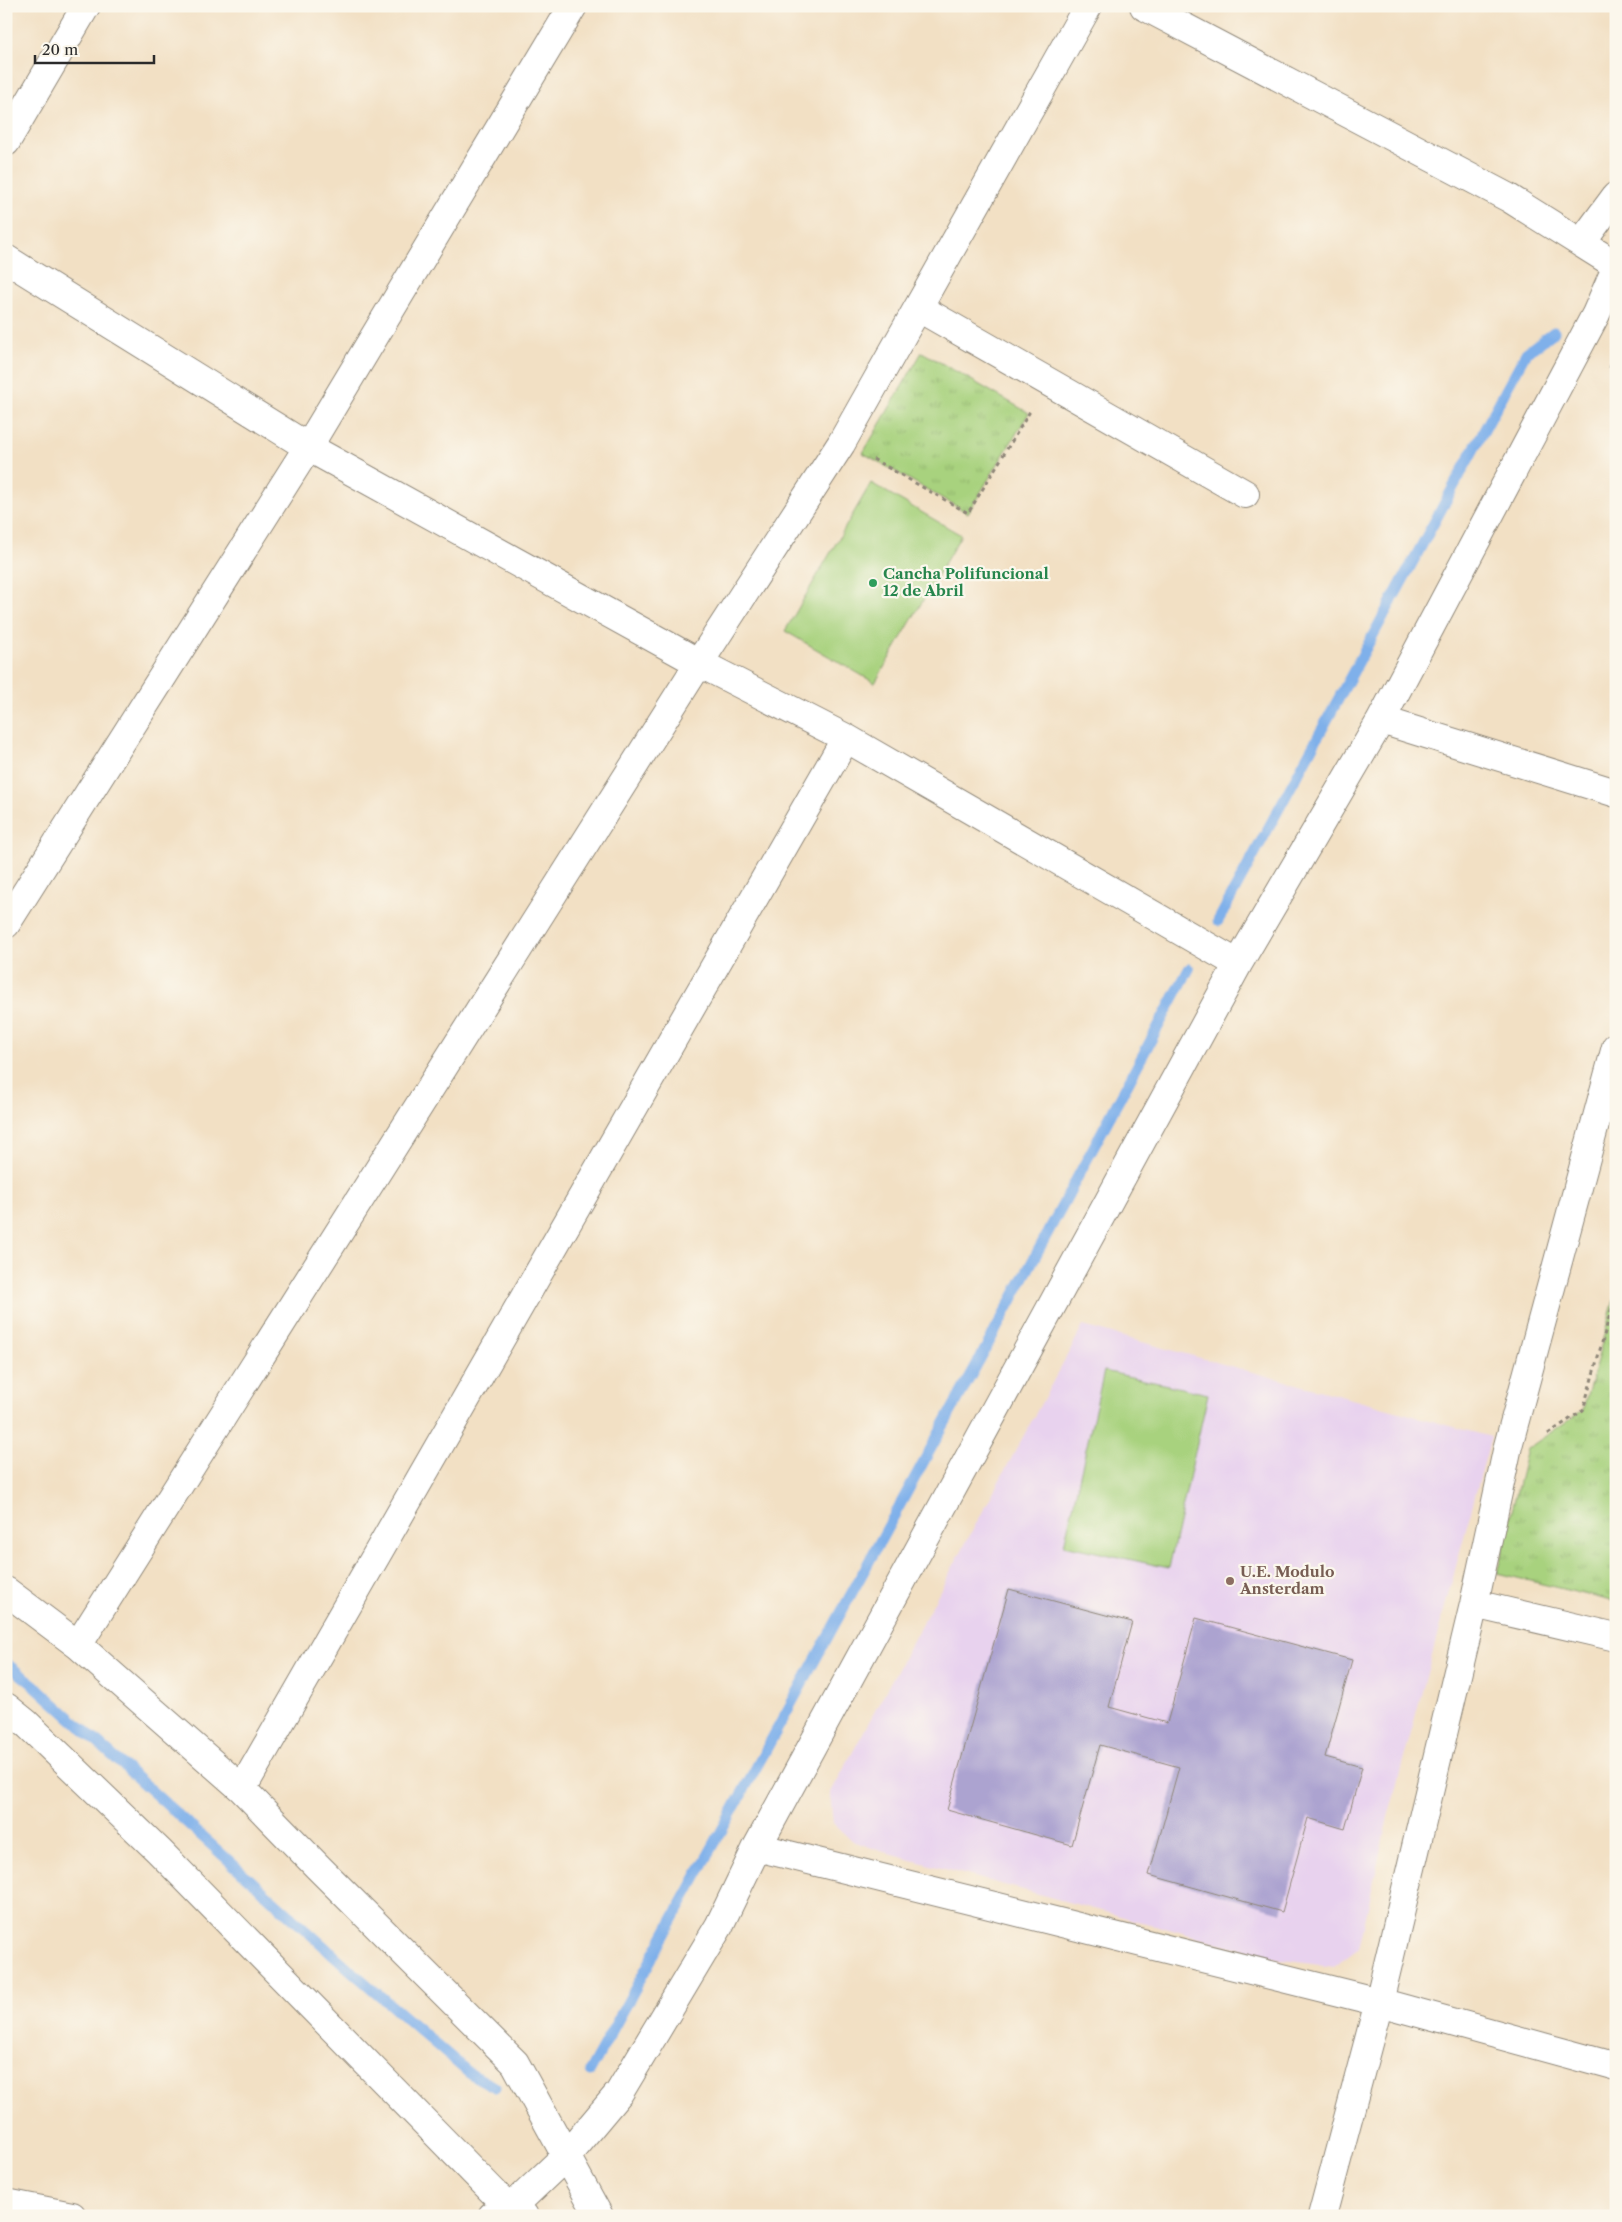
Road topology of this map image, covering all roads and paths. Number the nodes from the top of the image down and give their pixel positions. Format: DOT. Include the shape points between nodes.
graph roads {
  1 [pos="86,6"];
  2 [pos="573,6"];
  3 [pos="1088,6"];
  4 [pos="1144,6"];
  5 [pos="6,142"];
  6 [pos="1616,196"];
  7 [pos="1582,242"];
  8 [pos="6,259"];
  9 [pos="1616,266"];
  10 [pos="919,308"];
  11 [pos="1020,408"];
  12 [pos="308,447"];
  13 [pos="871,458"];
  14 [pos="1245,494"];
  15 [pos="699,663"];
  16 [pos="1381,720"];
  17 [pos="846,738"];
  18 [pos="1616,793"];
  19 [pos="6,924"];
  20 [pos="1238,964"];
  21 [pos="1616,1047"];
  22 [pos="1616,1293"];
  23 [pos="1543,1438"];
  24 [pos="6,1591"];
  25 [pos="1474,1604"];
  26 [pos="1616,1637"];
  27 [pos="78,1645"];
  28 [pos="6,1707"];
  29 [pos="242,1788"];
  30 [pos="757,1847"];
  31 [pos="1379,2002"];
  32 [pos="1616,2067"];
  33 [pos="567,2155"];
  34 [pos="6,2203"];
  35 [pos="509,2214"];
  36 [pos="72,2216"];
  37 [pos="599,2216"];
  38 [pos="1322,2216"];
  1 -- 5 [label="street"];
  2 -- 12 [label="street"];
  3 -- 10 [label="street"];
  4 -- 7 [label="street" via="1509,198"];
  6 -- 7 [label="street"];
  7 -- 9 [label="street"];
  8 -- 12 [label="street"];
  9 -- 16 [label="street" via="1596,314"];
  10 -- 14 [label="street"];
  10 -- 15 [label="street" via="841,444"];
  11 -- 13 [label="path" via="1029,413 968,514"];
  12 -- 15 [label="street"];
  12 -- 19 [label="street"];
  15 -- 17 [label="street"];
  15 -- 27 [label="street"];
  16 -- 18 [label="street"];
  16 -- 20 [label="street"];
  17 -- 20 [label="street"];
  17 -- 29 [label="street"];
  20 -- 30 [label="street"];
  21 -- 25 [label="street" via="1508,1446"];
  22 -- 23 [label="path" via="1583,1410"];
  24 -- 27 [label="street"];
  25 -- 26 [label="street"];
  25 -- 31 [label="street"];
  27 -- 29 [label="street"];
  28 -- 35 [label="street" via="160,1851"];
  29 -- 33 [label="street" via="515,2062"];
  30 -- 31 [label="street"];
  30 -- 33 [label="street" via="719,1926 619,2093"];
  31 -- 32 [label="street"];
  31 -- 38 [label="street"];
  33 -- 35 [label="street"];
  33 -- 37 [label="street"];
  34 -- 36 [label="street"];
}
